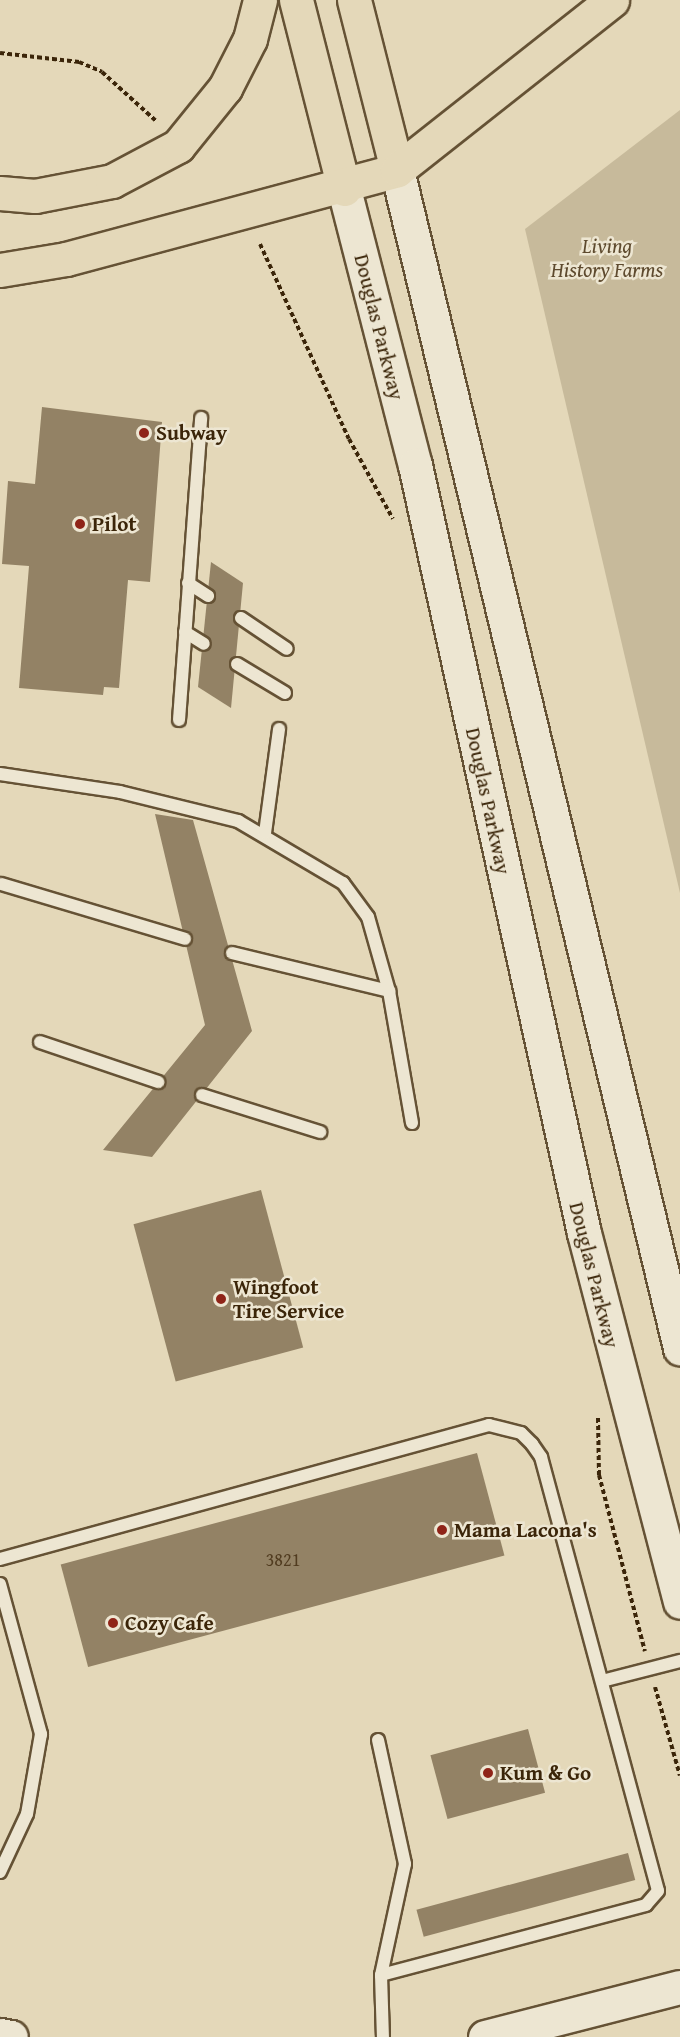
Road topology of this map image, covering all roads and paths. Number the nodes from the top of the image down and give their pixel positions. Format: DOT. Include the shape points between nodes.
graph roads {
  1 [pos="260,0"];
  2 [pos="296,0"];
  3 [pos="354,0"];
  4 [pos="612,0"];
  5 [pos="0,53"];
  6 [pos="156,122"];
  7 [pos="397,170"];
  8 [pos="344,189"];
  9 [pos="0,194"];
  10 [pos="260,244"];
  11 [pos="0,270"];
  12 [pos="201,418"];
  13 [pos="395,523"];
  14 [pos="188,583"];
  15 [pos="208,596"];
  16 [pos="241,618"];
  17 [pos="185,632"];
  18 [pos="204,644"];
  19 [pos="287,649"];
  20 [pos="237,664"];
  21 [pos="285,693"];
  22 [pos="179,720"];
  23 [pos="279,729"];
  24 [pos="0,774"];
  25 [pos="265,833"];
  26 [pos="1,884"];
  27 [pos="185,939"];
  28 [pos="232,953"];
  29 [pos="389,991"];
  30 [pos="40,1042"];
  31 [pos="158,1082"];
  32 [pos="202,1095"];
  33 [pos="412,1123"];
  34 [pos="320,1132"];
  35 [pos="680,1348"];
  36 [pos="598,1410"];
  37 [pos="0,1558"];
  38 [pos="0,1584"];
  39 [pos="680,1602"];
  40 [pos="680,1661"];
  41 [pos="650,1669"];
  42 [pos="602,1681"];
  43 [pos="378,1740"];
  44 [pos="680,1776"];
  45 [pos="0,1872"];
  46 [pos="381,1975"];
  47 [pos="680,1987"];
  48 [pos="0,2035"];
  49 [pos="11,2037"];
  50 [pos="382,2037"];
  51 [pos="485,2037"];
  1 -- 9 [label="main road" via="250,39 225,88 178,146 112,181 35,196"];
  2 -- 8 [label="main road, Douglas Parkway"];
  3 -- 7 [label="main road"];
  4 -- 7 [label="main road"];
  5 -- 6 [label="path" via="53,58 94,69 127,90"];
  7 -- 8 [label="main road"];
  7 -- 35 [label="main road"];
  8 -- 11 [label="main road" via="66,259"];
  8 -- 39 [label="main road, Douglas Parkway" via="415,465 586,1245"];
  10 -- 13 [label="path" via="345,429"];
  12 -- 14 [label="lane"];
  14 -- 15 [label="lane"];
  14 -- 17 [label="lane"];
  16 -- 19 [label="lane"];
  17 -- 18 [label="lane"];
  17 -- 22 [label="lane"];
  20 -- 21 [label="lane"];
  23 -- 25 [label="lane"];
  24 -- 25 [label="lane" via="120,792 238,820"];
  25 -- 29 [label="lane" via="343,883 368,917"];
  26 -- 27 [label="lane"];
  28 -- 29 [label="lane"];
  29 -- 33 [label="lane"];
  30 -- 31 [label="lane"];
  32 -- 34 [label="lane"];
  36 -- 41 [label="path" via="599,1475"];
  37 -- 42 [label="lane" via="489,1425 508,1428 541,1457"];
  38 -- 45 [label="lane" via="41,1734 27,1814"];
  40 -- 41 [label="lane"];
  41 -- 42 [label="lane"];
  41 -- 44 [label="path"];
  42 -- 46 [label="lane" via="658,1891 654,1900"];
  43 -- 46 [label="lane" via="405,1864"];
  46 -- 50 [label="lane"];
  47 -- 51 [label="main road"];
  48 -- 49 [label="main road"];
}
